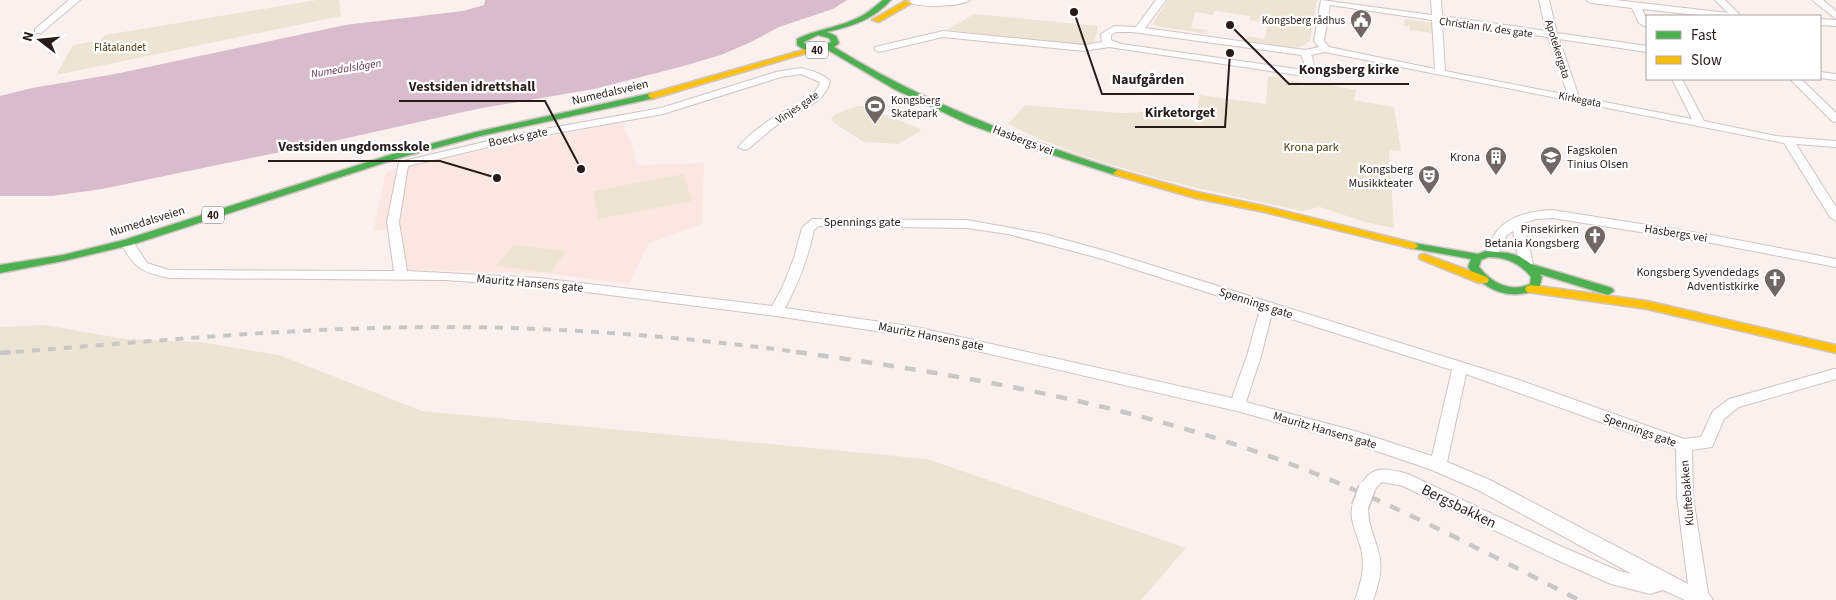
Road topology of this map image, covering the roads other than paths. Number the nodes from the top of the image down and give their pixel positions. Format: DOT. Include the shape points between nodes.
graph roads {
  1 [pos="75,0"];
  2 [pos="887,0"];
  3 [pos="893,0"];
  4 [pos="958,0"];
  5 [pos="1161,0"];
  6 [pos="1436,0"];
  7 [pos="1544,0"];
  8 [pos="1591,0"];
  9 [pos="1720,0"];
  10 [pos="1817,0"];
  11 [pos="913,1"];
  12 [pos="1326,1"];
  13 [pos="1635,5"];
  14 [pos="1720,15"];
  15 [pos="1735,15"];
  16 [pos="1836,16"];
  17 [pos="1437,20"];
  18 [pos="1821,22"];
  19 [pos="1644,23"];
  20 [pos="1836,23"];
  21 [pos="38,30"];
  22 [pos="1139,30"];
  23 [pos="818,33"];
  24 [pos="1553,36"];
  25 [pos="800,41"];
  26 [pos="833,44"];
  27 [pos="1109,44"];
  28 [pos="879,49"];
  29 [pos="1325,49"];
  30 [pos="1646,49"];
  31 [pos="813,50"];
  32 [pos="1305,53"];
  33 [pos="801,71"];
  34 [pos="734,72"];
  35 [pos="1440,72"];
  36 [pos="1821,75"];
  37 [pos="1836,77"];
  38 [pos="1678,80"];
  39 [pos="1796,80"];
  40 [pos="1574,98"];
  41 [pos="1836,120"];
  42 [pos="1699,123"];
  43 [pos="1788,140"];
  44 [pos="1836,144"];
  45 [pos="744,147"];
  46 [pos="1228,203"];
  47 [pos="1836,218"];
  48 [pos="1518,224"];
  49 [pos="127,243"];
  50 [pos="1492,253"];
  51 [pos="1478,256"];
  52 [pos="1836,263"];
  53 [pos="1528,265"];
  54 [pos="0,269"];
  55 [pos="401,276"];
  56 [pos="1483,280"];
  57 [pos="1531,289"];
  58 [pos="1646,305"];
  59 [pos="1267,308"];
  60 [pos="776,311"];
  61 [pos="1836,349"];
  62 [pos="1460,367"];
  63 [pos="1834,374"];
  64 [pos="1237,405"];
  65 [pos="1684,445"];
  66 [pos="1438,465"];
  67 [pos="1664,582"];
  68 [pos="1702,599"];
  69 [pos="1364,600"];
  1 -- 21 [label="street"];
  2 -- 23 [label="street, 40" via="859,21"];
  3 -- 11 [label="street"];
  4 -- 11 [label="street"];
  5 -- 22 [label="street"];
  6 -- 17 [label="street"];
  7 -- 24 [label="street, Apotekergata"];
  8 -- 13 [label="street"];
  9 -- 15 [label="street"];
  10 -- 16 [label="street"];
  11 -- 26 [label="street, 40"];
  12 -- 17 [label="street, Christian IV. des gate"];
  12 -- 29 [label="street" via="1319,41"];
  13 -- 14 [label="street"];
  13 -- 19 [label="street"];
  17 -- 24 [label="street, Christian IV. des gate"];
  17 -- 35 [label="street"];
  18 -- 20 [label="street"];
  22 -- 27 [label="street" via="1111,30 1106,34"];
  22 -- 32 [label="street"];
  23 -- 25 [label="street, 40"];
  23 -- 26 [label="street, 40" via="832,36"];
  24 -- 30 [label="street, Christian IV. des gate"];
  24 -- 40 [label="street, Apotekergata"];
  25 -- 31 [label="street, 40" via="803,47"];
  25 -- 34 [label="street, Numedalsveien / 40"];
  26 -- 31 [label="street, 40"];
  26 -- 46 [label="street, Hasbergs vei" via="857,65 913,94 1026,142 1132,178"];
  27 -- 28 [label="street" via="1084,48 943,34"];
  27 -- 32 [label="street" via="1297,72 1307,70 1309,62"];
  29 -- 32 [label="street"];
  29 -- 35 [label="street, Kirkegata"];
  31 -- 34 [label="street, Numedalsveien / 40"];
  33 -- 45 [label="street, Vinjes gate" via="825,81 823,90 777,120"];
  33 -- 55 [label="street, Boecks gate" via="780,74 663,111 518,137 403,164 393,222"];
  34 -- 49 [label="street, Numedalsveien / 40" via="665,93 396,156"];
  35 -- 40 [label="street, Kirkegata"];
  36 -- 37 [label="street"];
  38 -- 42 [label="street"];
  39 -- 41 [label="street"];
  40 -- 42 [label="street, Kirkegata"];
  42 -- 43 [label="street, Kirkegata"];
  43 -- 44 [label="street, Kirkegata"];
  43 -- 47 [label="street"];
  46 -- 51 [label="street, Hasbergs vei" via="1425,248"];
  46 -- 56 [label="street, Hasbergs vei" via="1408,252"];
  48 -- 50 [label="street, Hasbergs vei" via="1502,233"];
  48 -- 52 [label="street, Hasbergs vei" via="1524,218 1536,215 1559,215"];
  48 -- 53 [label="street"];
  49 -- 54 [label="street, Numedalsveien / 40"];
  49 -- 55 [label="street, Mauritz Hansens gate" via="144,268 169,274"];
  50 -- 51 [label="street, Hasbergs vei"];
  50 -- 53 [label="street, Hasbergs vei" via="1506,255"];
  51 -- 56 [label="street" via="1473,267"];
  53 -- 57 [label="street" via="1538,282"];
  53 -- 58 [label="street, Hasbergs vei"];
  55 -- 60 [label="street, Mauritz Hansens gate" via="539,282"];
  56 -- 57 [label="street, Hasbergs vei" via="1508,291"];
  57 -- 58 [label="street, Hasbergs vei"];
  58 -- 61 [label="street, Hasbergs vei"];
  59 -- 60 [label="street, Spennings gate" via="1104,255 1008,230 925,222 816,222 808,228 801,258"];
  59 -- 62 [label="street, Spennings gate"];
  59 -- 64 [label="street"];
  60 -- 64 [label="street, Mauritz Hansens gate" via="916,332"];
  62 -- 65 [label="street, Spennings gate"];
  62 -- 66 [label="street"];
  63 -- 65 [label="street, Kluftebakken" via="1734,403 1718,415 1706,443"];
  64 -- 66 [label="street, Mauritz Hansens gate" via="1355,437"];
  65 -- 68 [label="street, Kluftebakken" via="1685,497"];
  66 -- 67 [label="street, Mauritz Hansens gate" via="1484,485"];
  67 -- 68 [label="street, Mauritz Hansens gate"];
  67 -- 69 [label="street, Bergsbakken, bridge" via="1650,586 1617,578 1408,481 1381,475 1374,477 1360,507 1360,522 1373,562 1372,578"];
}
